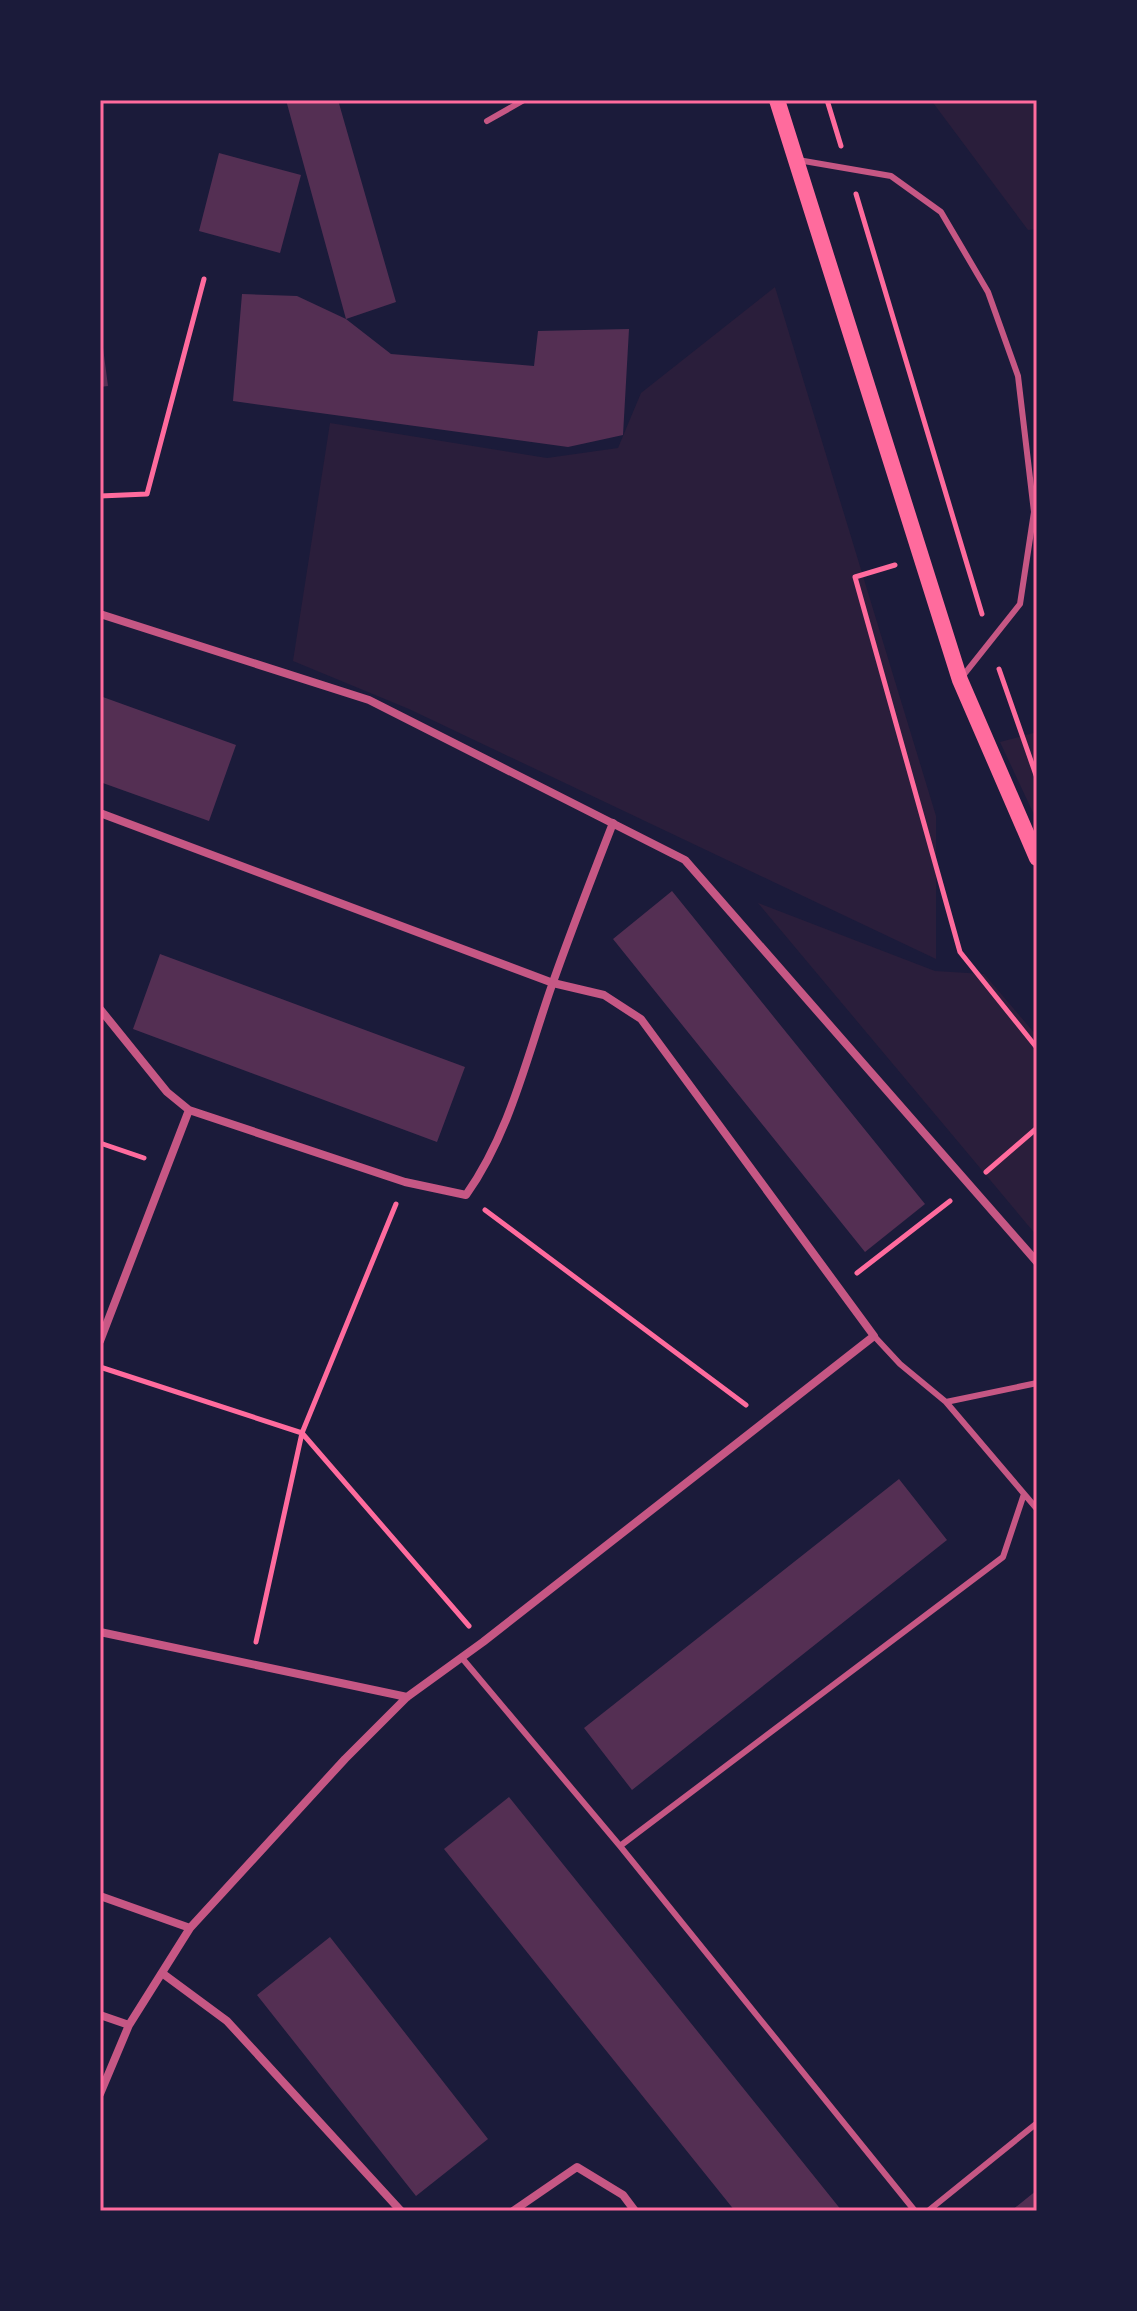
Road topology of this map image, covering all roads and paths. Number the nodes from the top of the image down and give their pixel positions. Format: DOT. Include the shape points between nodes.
graph roads {
  1 [pos="524,100"];
  2 [pos="777,100"];
  3 [pos="827,100"];
  4 [pos="487,121"];
  5 [pos="796,160"];
  6 [pos="848,169"];
  7 [pos="204,279"];
  8 [pos="100,496"];
  9 [pos="960,543"];
  10 [pos="922,558"];
  11 [pos="100,614"];
  12 [pos="990,642"];
  13 [pos="960,680"];
  14 [pos="1037,778"];
  15 [pos="100,813"];
  16 [pos="613,823"];
  17 [pos="1037,858"];
  18 [pos="553,983"];
  19 [pos="100,1009"];
  20 [pos="1037,1048"];
  21 [pos="189,1110"];
  22 [pos="1037,1128"];
  23 [pos="100,1143"];
  24 [pos="167,1166"];
  25 [pos="405,1182"];
  26 [pos="970,1185"];
  27 [pos="466,1195"];
  28 [pos="1037,1262"];
  29 [pos="839,1288"];
  30 [pos="874,1336"];
  31 [pos="100,1341"];
  32 [pos="100,1367"];
  33 [pos="1037,1383"];
  34 [pos="946,1402"];
  35 [pos="766,1420"];
  36 [pos="302,1433"];
  37 [pos="1024,1494"];
  38 [pos="1037,1509"];
  39 [pos="100,1632"];
  40 [pos="483,1642"];
  41 [pos="462,1658"];
  42 [pos="251,1663"];
  43 [pos="407,1697"];
  44 [pos="620,1846"];
  45 [pos="100,1896"];
  46 [pos="190,1928"];
  47 [pos="162,1973"];
  48 [pos="100,2015"];
  49 [pos="129,2025"];
  50 [pos="100,2094"];
  51 [pos="1037,2123"];
  52 [pos="401,2211"];
  53 [pos="513,2211"];
  54 [pos="635,2211"];
  55 [pos="915,2211"];
  56 [pos="928,2211"];
  1 -- 4 [label="lane"];
  2 -- 5 [label="main road"];
  3 -- 6 [label="path"];
  5 -- 6 [label="lane"];
  5 -- 10 [label="main road"];
  6 -- 9 [label="path"];
  6 -- 12 [label="lane" via="891,176 941,212 988,292 1018,376 1034,512 1020,604"];
  7 -- 8 [label="path" via="147,494"];
  9 -- 10 [label="path"];
  9 -- 12 [label="path"];
  10 -- 13 [label="main road"];
  10 -- 20 [label="path" via="855,577 960,952"];
  11 -- 16 [label="street" via="369,700"];
  12 -- 13 [label="lane"];
  12 -- 14 [label="path"];
  13 -- 17 [label="main road"];
  15 -- 18 [label="street"];
  16 -- 18 [label="street"];
  16 -- 26 [label="street" via="685,860"];
  18 -- 27 [label="street" via="507,1118"];
  18 -- 29 [label="street" via="604,995 641,1019"];
  19 -- 21 [label="street" via="167,1092"];
  21 -- 24 [label="street"];
  21 -- 25 [label="street"];
  22 -- 26 [label="path"];
  23 -- 24 [label="path"];
  24 -- 31 [label="street"];
  25 -- 27 [label="street"];
  25 -- 36 [label="path"];
  26 -- 28 [label="street"];
  26 -- 29 [label="path"];
  27 -- 35 [label="path"];
  29 -- 30 [label="street"];
  30 -- 34 [label="lane"];
  30 -- 35 [label="street"];
  32 -- 36 [label="path"];
  33 -- 34 [label="lane"];
  34 -- 37 [label="lane"];
  35 -- 40 [label="street"];
  36 -- 40 [label="path"];
  36 -- 42 [label="path"];
  37 -- 38 [label="lane"];
  37 -- 44 [label="lane" via="1003,1557"];
  39 -- 42 [label="street"];
  40 -- 41 [label="street"];
  41 -- 43 [label="street"];
  41 -- 44 [label="lane"];
  42 -- 43 [label="street"];
  43 -- 46 [label="street"];
  44 -- 55 [label="lane"];
  45 -- 46 [label="street"];
  46 -- 47 [label="street"];
  47 -- 49 [label="street"];
  47 -- 52 [label="street" via="227,2021"];
  48 -- 49 [label="street"];
  49 -- 50 [label="street"];
  51 -- 56 [label="lane"];
  53 -- 54 [label="street" via="577,2167 623,2195"];
}
